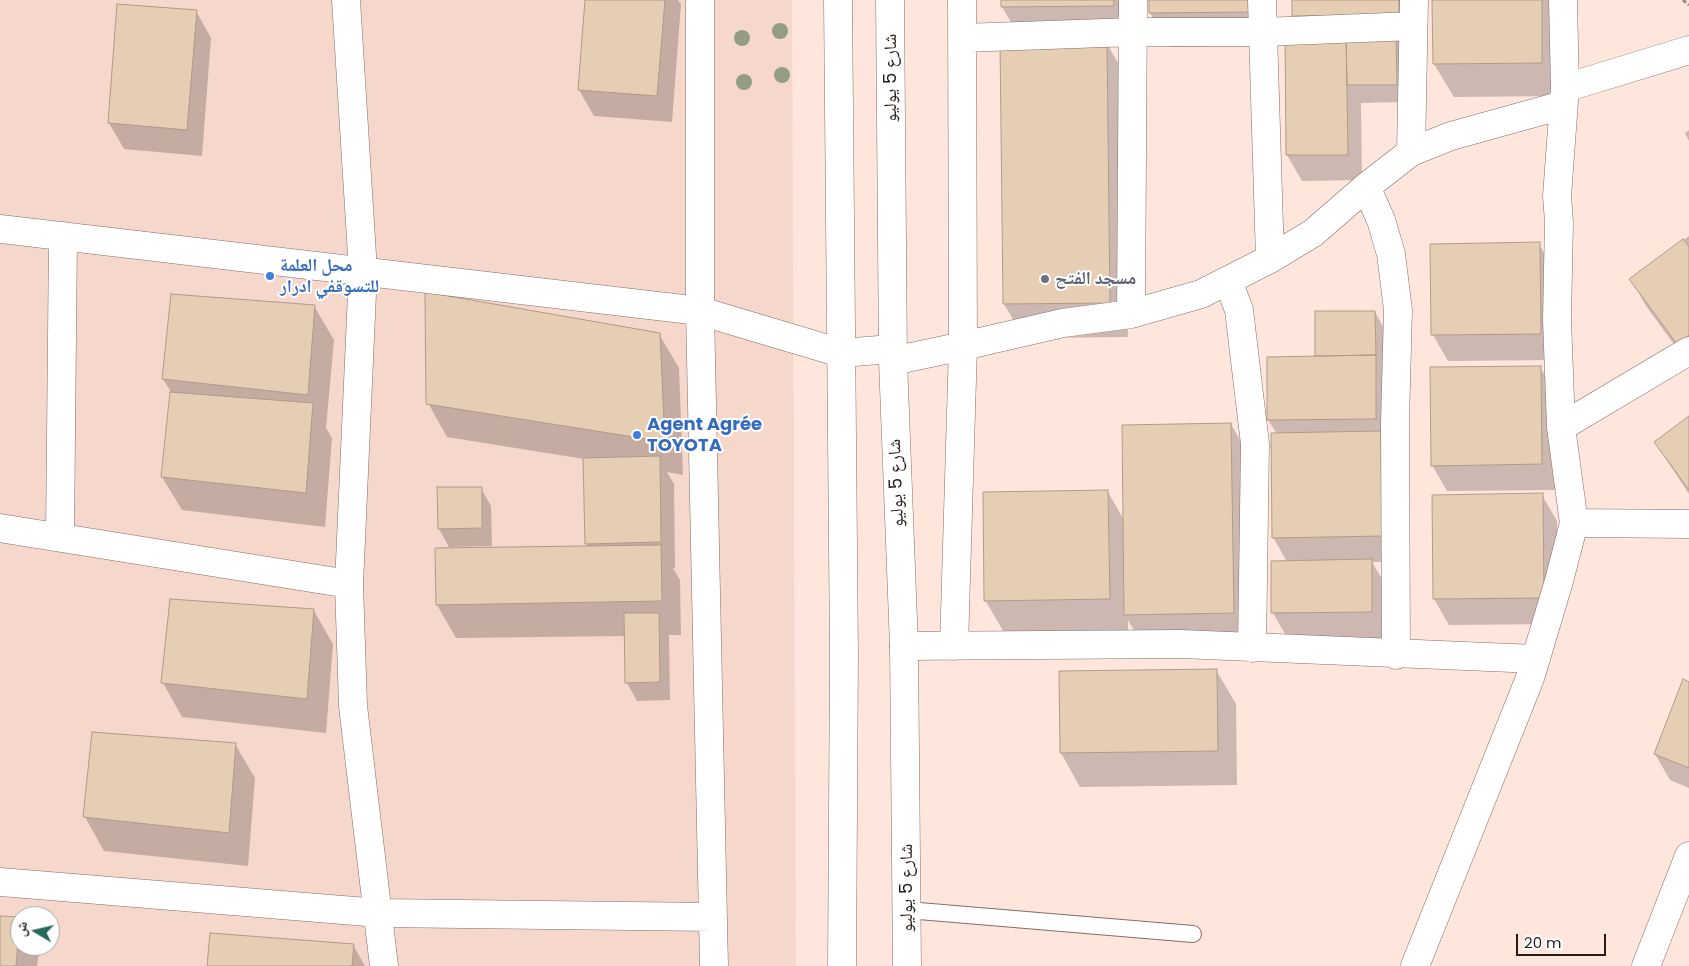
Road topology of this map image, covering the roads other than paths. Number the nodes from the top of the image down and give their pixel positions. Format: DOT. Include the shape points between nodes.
graph roads {
  1 [pos="346,0"];
  2 [pos="700,0"];
  3 [pos="838,0"];
  4 [pos="890,0"];
  5 [pos="962,0"];
  6 [pos="1133,0"];
  7 [pos="1262,0"];
  8 [pos="1563,0"];
  9 [pos="1413,13"];
  10 [pos="1133,32"];
  11 [pos="1263,32"];
  12 [pos="962,38"];
  13 [pos="1689,50"];
  14 [pos="1564,96"];
  15 [pos="1411,152"];
  16 [pos="1366,187"];
  17 [pos="0,229"];
  18 [pos="63,236"];
  19 [pos="1270,259"];
  20 [pos="363,271"];
  21 [pos="1228,281"];
  22 [pos="700,311"];
  23 [pos="1131,314"];
  24 [pos="963,346"];
  25 [pos="1689,351"];
  26 [pos="842,353"];
  27 [pos="893,355"];
  28 [pos="1561,427"];
  29 [pos="1574,523"];
  30 [pos="1689,524"];
  31 [pos="0,528"];
  32 [pos="60,537"];
  33 [pos="349,584"];
  34 [pos="904,646"];
  35 [pos="954,646"];
  36 [pos="1252,648"];
  37 [pos="1396,655"];
  38 [pos="1536,659"];
  39 [pos="1689,856"];
  40 [pos="0,882"];
  41 [pos="907,910"];
  42 [pos="379,912"];
  43 [pos="712,917"];
  44 [pos="1193,934"];
  45 [pos="1417,965"];
  46 [pos="384,966"];
  47 [pos="714,966"];
  48 [pos="842,966"];
  49 [pos="907,966"];
  50 [pos="1646,966"];
  1 -- 20 [label="street"];
  2 -- 22 [label="street"];
  3 -- 26 [label="street"];
  4 -- 27 [label="street, شارع 5 يوليو"];
  5 -- 12 [label="street"];
  6 -- 10 [label="street"];
  7 -- 11 [label="street"];
  8 -- 14 [label="street"];
  9 -- 11 [label="street"];
  9 -- 15 [label="street"];
  10 -- 11 [label="street"];
  10 -- 12 [label="street"];
  10 -- 23 [label="street"];
  11 -- 19 [label="street"];
  12 -- 24 [label="street"];
  13 -- 14 [label="street"];
  14 -- 15 [label="street"];
  14 -- 28 [label="street" via="1556,196 1560,222 1557,319"];
  15 -- 16 [label="street"];
  16 -- 19 [label="street" via="1313,233"];
  16 -- 37 [label="street" via="1381,220 1391,254 1398,310"];
  17 -- 18 [label="street"];
  18 -- 20 [label="street"];
  18 -- 32 [label="street"];
  19 -- 21 [label="street"];
  20 -- 22 [label="street"];
  20 -- 33 [label="street"];
  21 -- 23 [label="street" via="1201,294"];
  21 -- 36 [label="street" via="1239,310 1255,444"];
  22 -- 26 [label="street"];
  22 -- 43 [label="street"];
  23 -- 24 [label="street" via="1063,323"];
  24 -- 27 [label="street"];
  24 -- 35 [label="street"];
  25 -- 28 [label="street"];
  26 -- 27 [label="street"];
  26 -- 48 [label="street"];
  27 -- 34 [label="street, شارع 5 يوليو"];
  28 -- 29 [label="street"];
  29 -- 30 [label="street"];
  29 -- 38 [label="street"];
  31 -- 32 [label="street"];
  32 -- 33 [label="street"];
  33 -- 42 [label="street" via="353,706"];
  34 -- 35 [label="street"];
  34 -- 41 [label="street, شارع 5 يوليو"];
  35 -- 36 [label="street" via="1181,644"];
  36 -- 37 [label="street"];
  37 -- 38 [label="street"];
  38 -- 45 [label="street"];
  39 -- 50 [label="street"];
  40 -- 42 [label="street"];
  41 -- 44 [label="lane"];
  41 -- 49 [label="street, شارع 5 يوليو"];
  42 -- 43 [label="street"];
  42 -- 46 [label="street"];
  43 -- 47 [label="street"];
}
